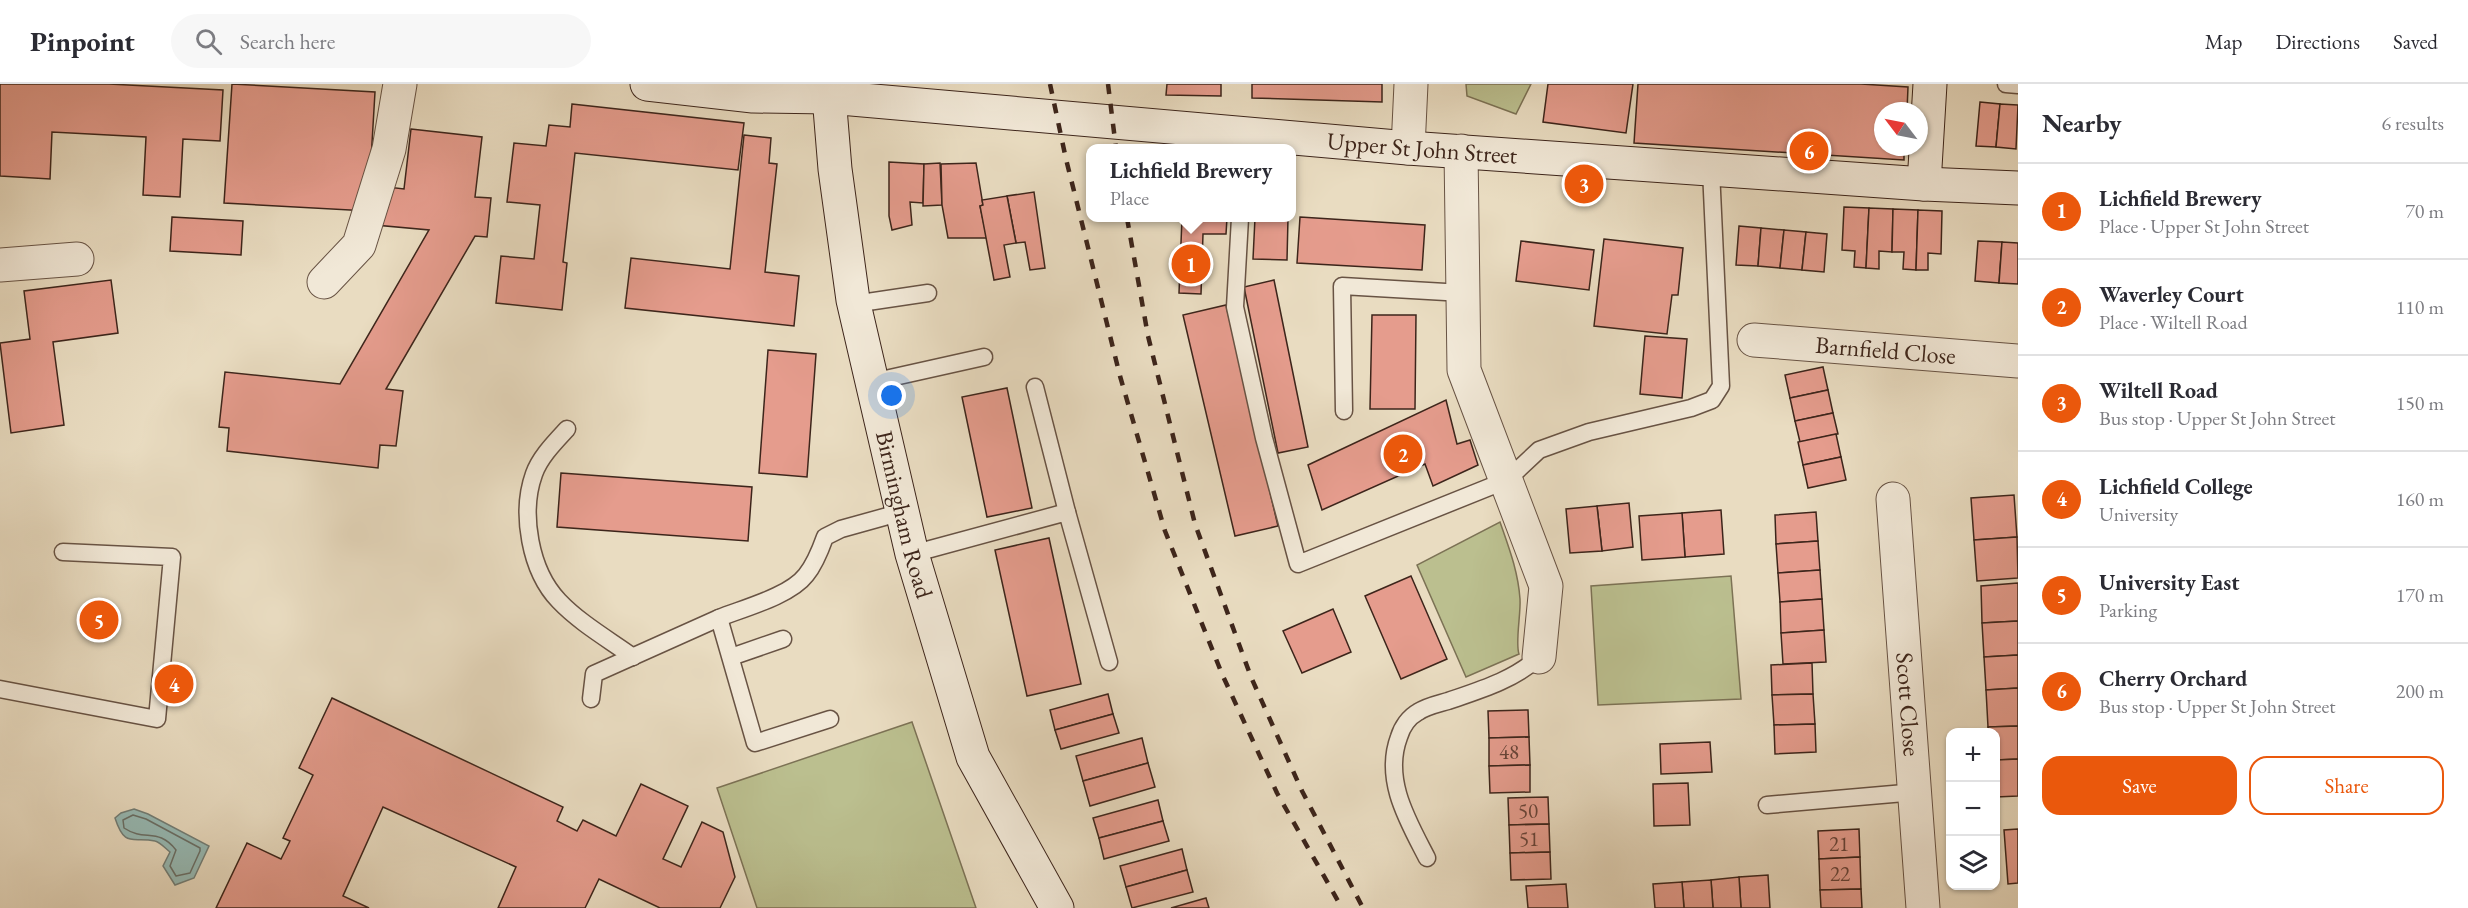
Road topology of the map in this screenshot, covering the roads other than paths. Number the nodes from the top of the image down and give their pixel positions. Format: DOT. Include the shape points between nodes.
graph roads {
  1 [pos="400,84"];
  2 [pos="647,84"];
  3 [pos="1411,84"];
  4 [pos="1930,84"];
  5 [pos="2006,84"];
  6 [pos="2018,85"];
  7 [pos="829,91"];
  8 [pos="1244,142"];
  9 [pos="1408,148"];
  10 [pos="1461,151"];
  11 [pos="1711,170"];
  12 [pos="1924,184"];
  13 [pos="2018,188"];
  14 [pos="1240,222"];
  15 [pos="77,259"];
  16 [pos="0,266"];
  17 [pos="324,282"];
  18 [pos="928,293"];
  19 [pos="1463,293"];
  20 [pos="854,304"];
  21 [pos="1754,340"];
  22 [pos="984,357"];
  23 [pos="2018,361"];
  24 [pos="872,382"];
  25 [pos="1035,387"];
  26 [pos="1344,411"];
  27 [pos="567,429"];
  28 [pos="1507,480"];
  29 [pos="1893,499"];
  30 [pos="902,512"];
  31 [pos="1066,512"];
  32 [pos="63,552"];
  33 [pos="912,554"];
  34 [pos="719,618"];
  35 [pos="783,639"];
  36 [pos="633,657"];
  37 [pos="731,657"];
  38 [pos="1539,657"];
  39 [pos="1109,662"];
  40 [pos="0,689"];
  41 [pos="591,699"];
  42 [pos="830,719"];
  43 [pos="1916,792"];
  44 [pos="1767,805"];
  45 [pos="1427,858"];
  46 [pos="1057,908"];
  47 [pos="1923,908"];
  1 -- 17 [label="street" via="389,149 359,245"];
  2 -- 7 [label="street, Upper St John Street" via="753,96"];
  3 -- 9 [label="street"];
  4 -- 12 [label="street"];
  5 -- 6 [label="lane"];
  7 -- 8 [label="street, Upper St John Street"];
  7 -- 20 [label="street, Birmingham Road" via="835,169"];
  8 -- 9 [label="street, Upper St John Street"];
  9 -- 10 [label="street, Upper St John Street"];
  10 -- 11 [label="street, Upper St John Street"];
  10 -- 19 [label="street"];
  11 -- 12 [label="street, Upper St John Street"];
  11 -- 28 [label="lane" via="1721,386 1712,400 1588,432 1539,450"];
  12 -- 13 [label="street, Upper St John Street"];
  14 -- 28 [label="lane" via="1235,307 1264,438 1298,564"];
  15 -- 16 [label="street"];
  18 -- 20 [label="lane"];
  19 -- 26 [label="lane" via="1342,286"];
  19 -- 28 [label="street" via="1464,370"];
  20 -- 24 [label="street, Birmingham Road"];
  21 -- 23 [label="street, Barnfield Close"];
  22 -- 24 [label="lane"];
  24 -- 30 [label="street, Birmingham Road"];
  25 -- 31 [label="lane"];
  27 -- 36 [label="lane" via="534,473 529,532 541,575 558,600"];
  28 -- 38 [label="street" via="1546,586"];
  29 -- 43 [label="street, Scott Close"];
  30 -- 33 [label="street, Birmingham Road"];
  30 -- 34 [label="lane" via="825,537 806,576 792,588"];
  31 -- 33 [label="lane"];
  31 -- 39 [label="lane"];
  32 -- 40 [label="lane" via="172,557 157,719"];
  33 -- 46 [label="street, Birmingham Road" via="973,758"];
  34 -- 36 [label="lane"];
  34 -- 37 [label="lane"];
  35 -- 37 [label="lane"];
  36 -- 41 [label="lane" via="594,674"];
  37 -- 42 [label="lane" via="755,743"];
  38 -- 45 [label="lane" via="1508,680 1418,712 1402,728 1395,746 1394,780"];
  43 -- 44 [label="lane"];
  43 -- 47 [label="street, Scott Close"];
}
